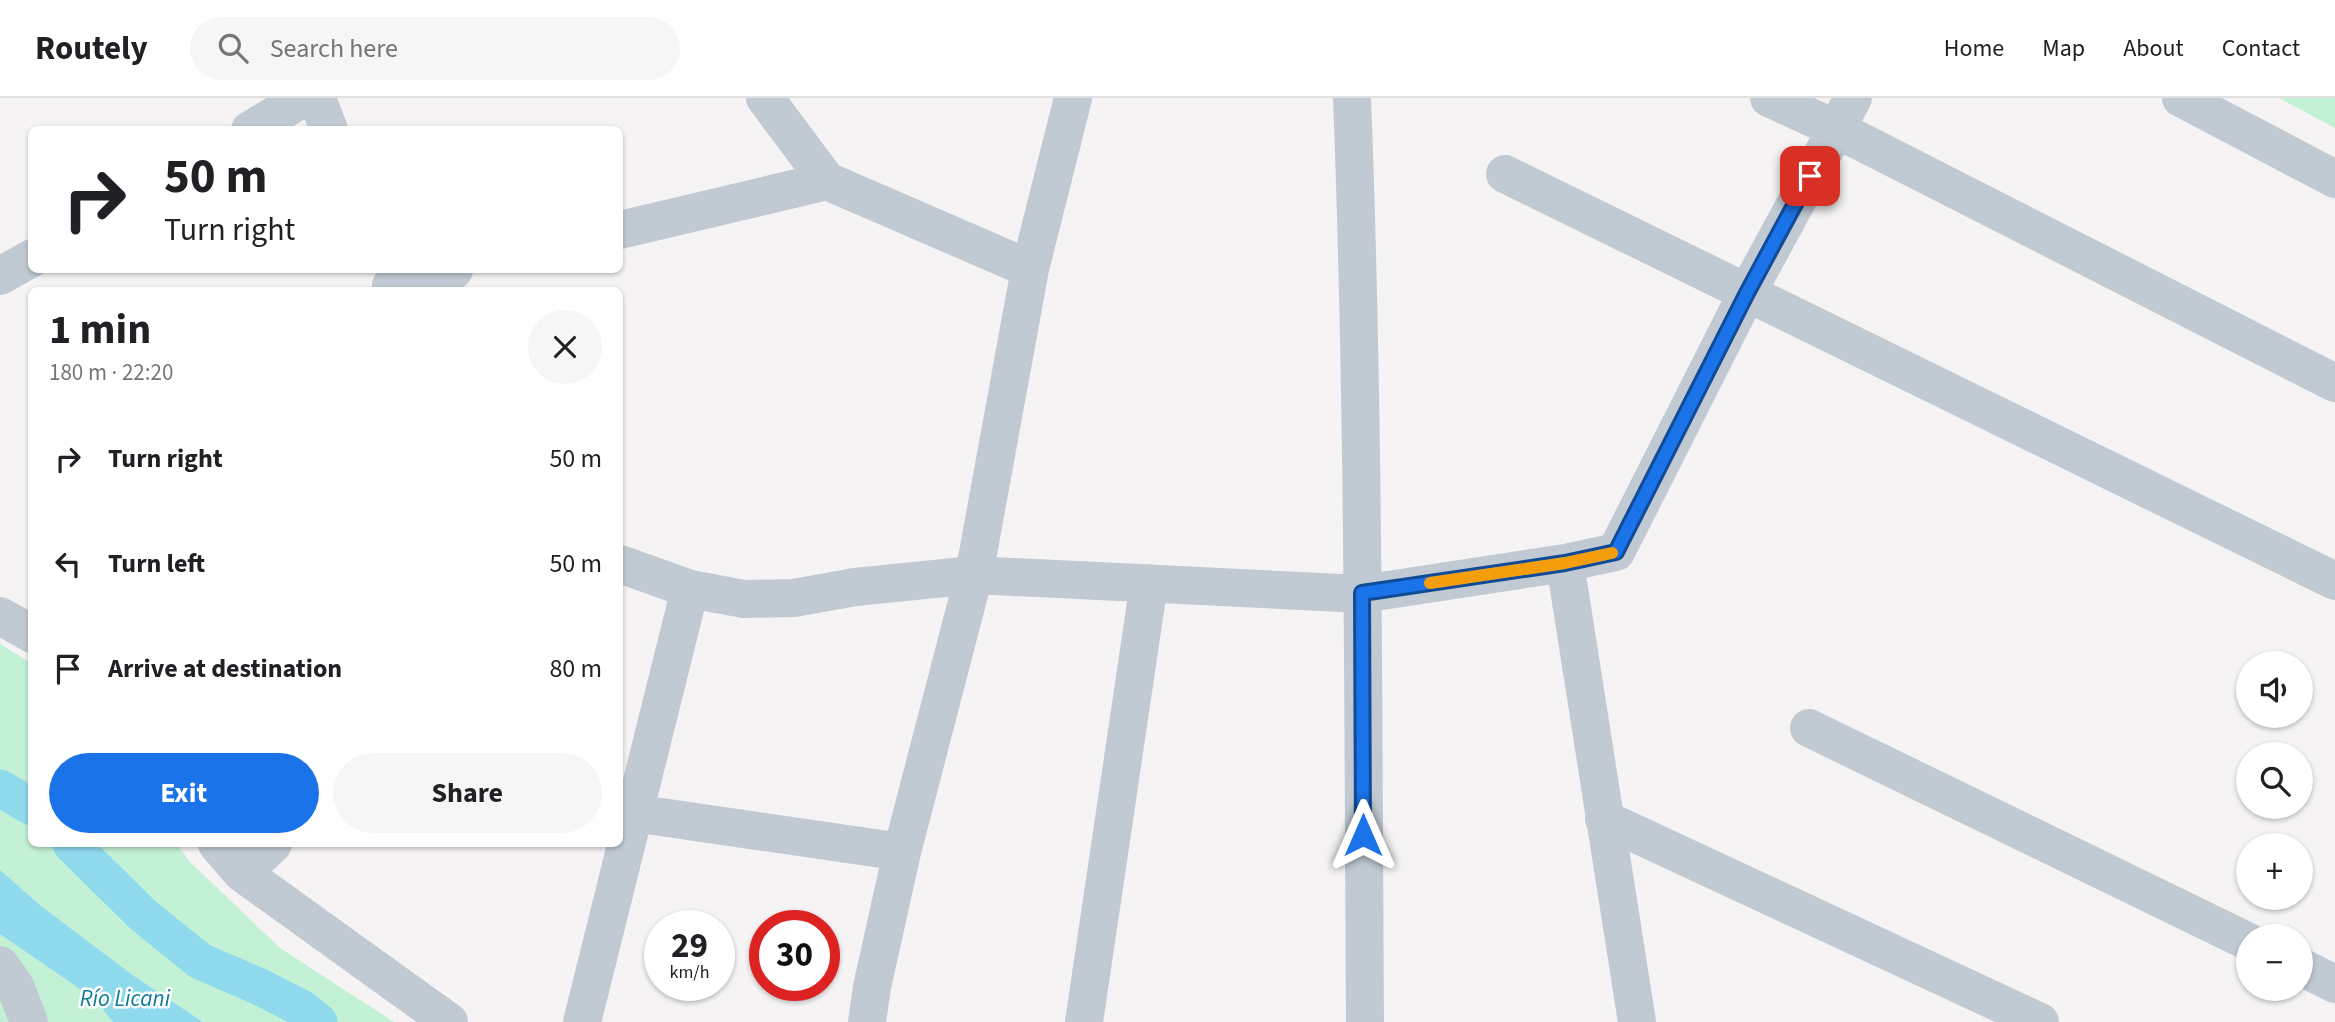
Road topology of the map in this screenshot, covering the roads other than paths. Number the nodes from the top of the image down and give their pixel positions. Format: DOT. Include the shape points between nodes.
graph roads {
  1 [pos="303,98"];
  2 [pos="317,98"];
  3 [pos="765,98"];
  4 [pos="1073,98"];
  5 [pos="1352,98"];
  6 [pos="1769,98"];
  7 [pos="2181,98"];
  8 [pos="1844,114"];
  9 [pos="257,126"];
  10 [pos="328,126"];
  11 [pos="1504,174"];
  12 [pos="2335,179"];
  13 [pos="827,181"];
  14 [pos="623,229"];
  15 [pos="28,260"];
  16 [pos="1030,269"];
  17 [pos="438,273"];
  18 [pos="0,276"];
  19 [pos="390,282"];
  20 [pos="1747,293"];
  21 [pos="2335,383"];
  22 [pos="1565,563"];
  23 [pos="623,565"];
  24 [pos="974,575"];
  25 [pos="2335,582"];
  26 [pos="1149,583"];
  27 [pos="690,589"];
  28 [pos="1362,593"];
  29 [pos="0,616"];
  30 [pos="28,632"];
  31 [pos="1809,729"];
  32 [pos="627,812"];
  33 [pos="1604,819"];
  34 [pos="623,831"];
  35 [pos="220,847"];
  36 [pos="270,847"];
  37 [pos="620,847"];
  38 [pos="902,852"];
  39 [pos="242,873"];
  40 [pos="2236,936"];
  41 [pos="0,965"];
  42 [pos="2313,973"];
  43 [pos="2335,984"];
  44 [pos="29,1022"];
  45 [pos="449,1022"];
  46 [pos="582,1022"];
  47 [pos="867,1022"];
  48 [pos="1084,1022"];
  49 [pos="1364,1022"];
  50 [pos="1637,1022"];
  51 [pos="2040,1022"];
  1 -- 9 [label="street"];
  2 -- 10 [label="street"];
  3 -- 13 [label="street"];
  4 -- 16 [label="street"];
  5 -- 28 [label="street"];
  6 -- 8 [label="street"];
  7 -- 12 [label="street"];
  8 -- 20 [label="street"];
  8 -- 21 [label="street"];
  11 -- 20 [label="street"];
  13 -- 14 [label="street"];
  13 -- 16 [label="street"];
  15 -- 18 [label="street"];
  16 -- 24 [label="street"];
  17 -- 19 [label="street"];
  20 -- 22 [label="street" via="1616,552"];
  20 -- 25 [label="street"];
  22 -- 28 [label="street"];
  22 -- 33 [label="street"];
  23 -- 27 [label="street"];
  24 -- 26 [label="street"];
  24 -- 27 [label="street" via="794,598 744,599"];
  24 -- 38 [label="street"];
  26 -- 28 [label="street"];
  26 -- 48 [label="street"];
  27 -- 32 [label="street"];
  28 -- 49 [label="street"];
  29 -- 30 [label="street"];
  31 -- 40 [label="street"];
  32 -- 34 [label="street"];
  32 -- 38 [label="street"];
  33 -- 50 [label="street"];
  33 -- 51 [label="street"];
  35 -- 39 [label="street"];
  36 -- 39 [label="street"];
  37 -- 46 [label="street"];
  38 -- 47 [label="street"];
  39 -- 45 [label="street"];
  41 -- 44 [label="street" via="15,986"];
  42 -- 43 [label="street"];
}
